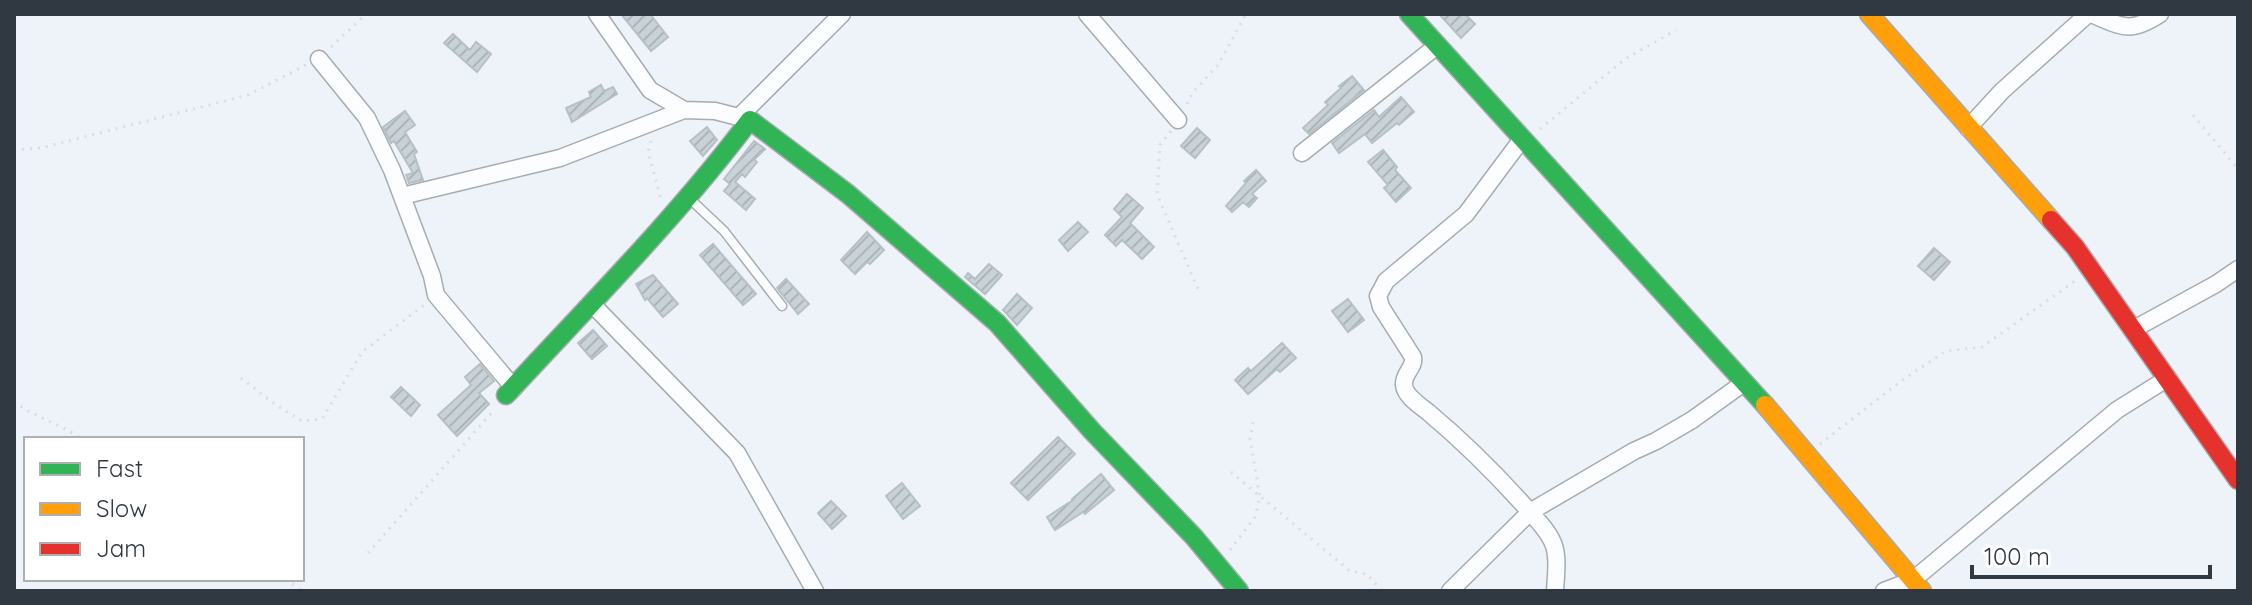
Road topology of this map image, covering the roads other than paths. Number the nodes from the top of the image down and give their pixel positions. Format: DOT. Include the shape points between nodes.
graph roads {
  1 [pos="597,14"];
  2 [pos="842,14"];
  3 [pos="1087,14"];
  4 [pos="1409,14"];
  5 [pos="1869,14"];
  6 [pos="2089,14"];
  7 [pos="2160,14"];
  8 [pos="1438,45"];
  9 [pos="319,59"];
  10 [pos="684,110"];
  11 [pos="745,118"];
  12 [pos="1178,120"];
  13 [pos="1968,128"];
  14 [pos="1524,141"];
  15 [pos="1302,153"];
  16 [pos="402,196"];
  17 [pos="688,197"];
  18 [pos="2238,269"];
  19 [pos="591,303"];
  20 [pos="782,306"];
  21 [pos="2134,329"];
  22 [pos="2168,378"];
  23 [pos="1745,382"];
  24 [pos="510,392"];
  25 [pos="2238,480"];
  26 [pos="1530,512"];
  27 [pos="1918,585"];
  28 [pos="815,591"];
  29 [pos="1239,591"];
  30 [pos="1450,591"];
  31 [pos="1555,591"];
  32 [pos="1884,591"];
  1 -- 10 [label="street" via="650,90"];
  2 -- 11 [label="street"];
  3 -- 12 [label="street"];
  4 -- 8 [label="street"];
  5 -- 13 [label="street"];
  6 -- 7 [label="street" via="2122,26 2142,26"];
  6 -- 13 [label="street"];
  8 -- 14 [label="street"];
  8 -- 15 [label="street"];
  9 -- 16 [label="street" via="367,118"];
  10 -- 11 [label="street"];
  10 -- 16 [label="street" via="560,158"];
  11 -- 17 [label="street" via="717,164"];
  11 -- 29 [label="street" via="848,194 997,323"];
  13 -- 21 [label="street" via="2075,247"];
  14 -- 23 [label="street"];
  14 -- 26 [label="street" via="1466,214 1386,281 1378,296 1413,357 1404,381 1411,398 1461,440"];
  16 -- 24 [label="street" via="436,295"];
  17 -- 19 [label="street"];
  17 -- 20 [label="lane" via="724,231"];
  18 -- 21 [label="street"];
  19 -- 24 [label="street"];
  19 -- 28 [label="street" via="737,453"];
  21 -- 22 [label="street"];
  22 -- 25 [label="street"];
  22 -- 27 [label="street" via="2117,410"];
  23 -- 26 [label="street" via="1692,420"];
  23 -- 27 [label="street"];
  26 -- 30 [label="street"];
  26 -- 31 [label="street" via="1550,533 1558,557"];
  27 -- 32 [label="street"];
}
